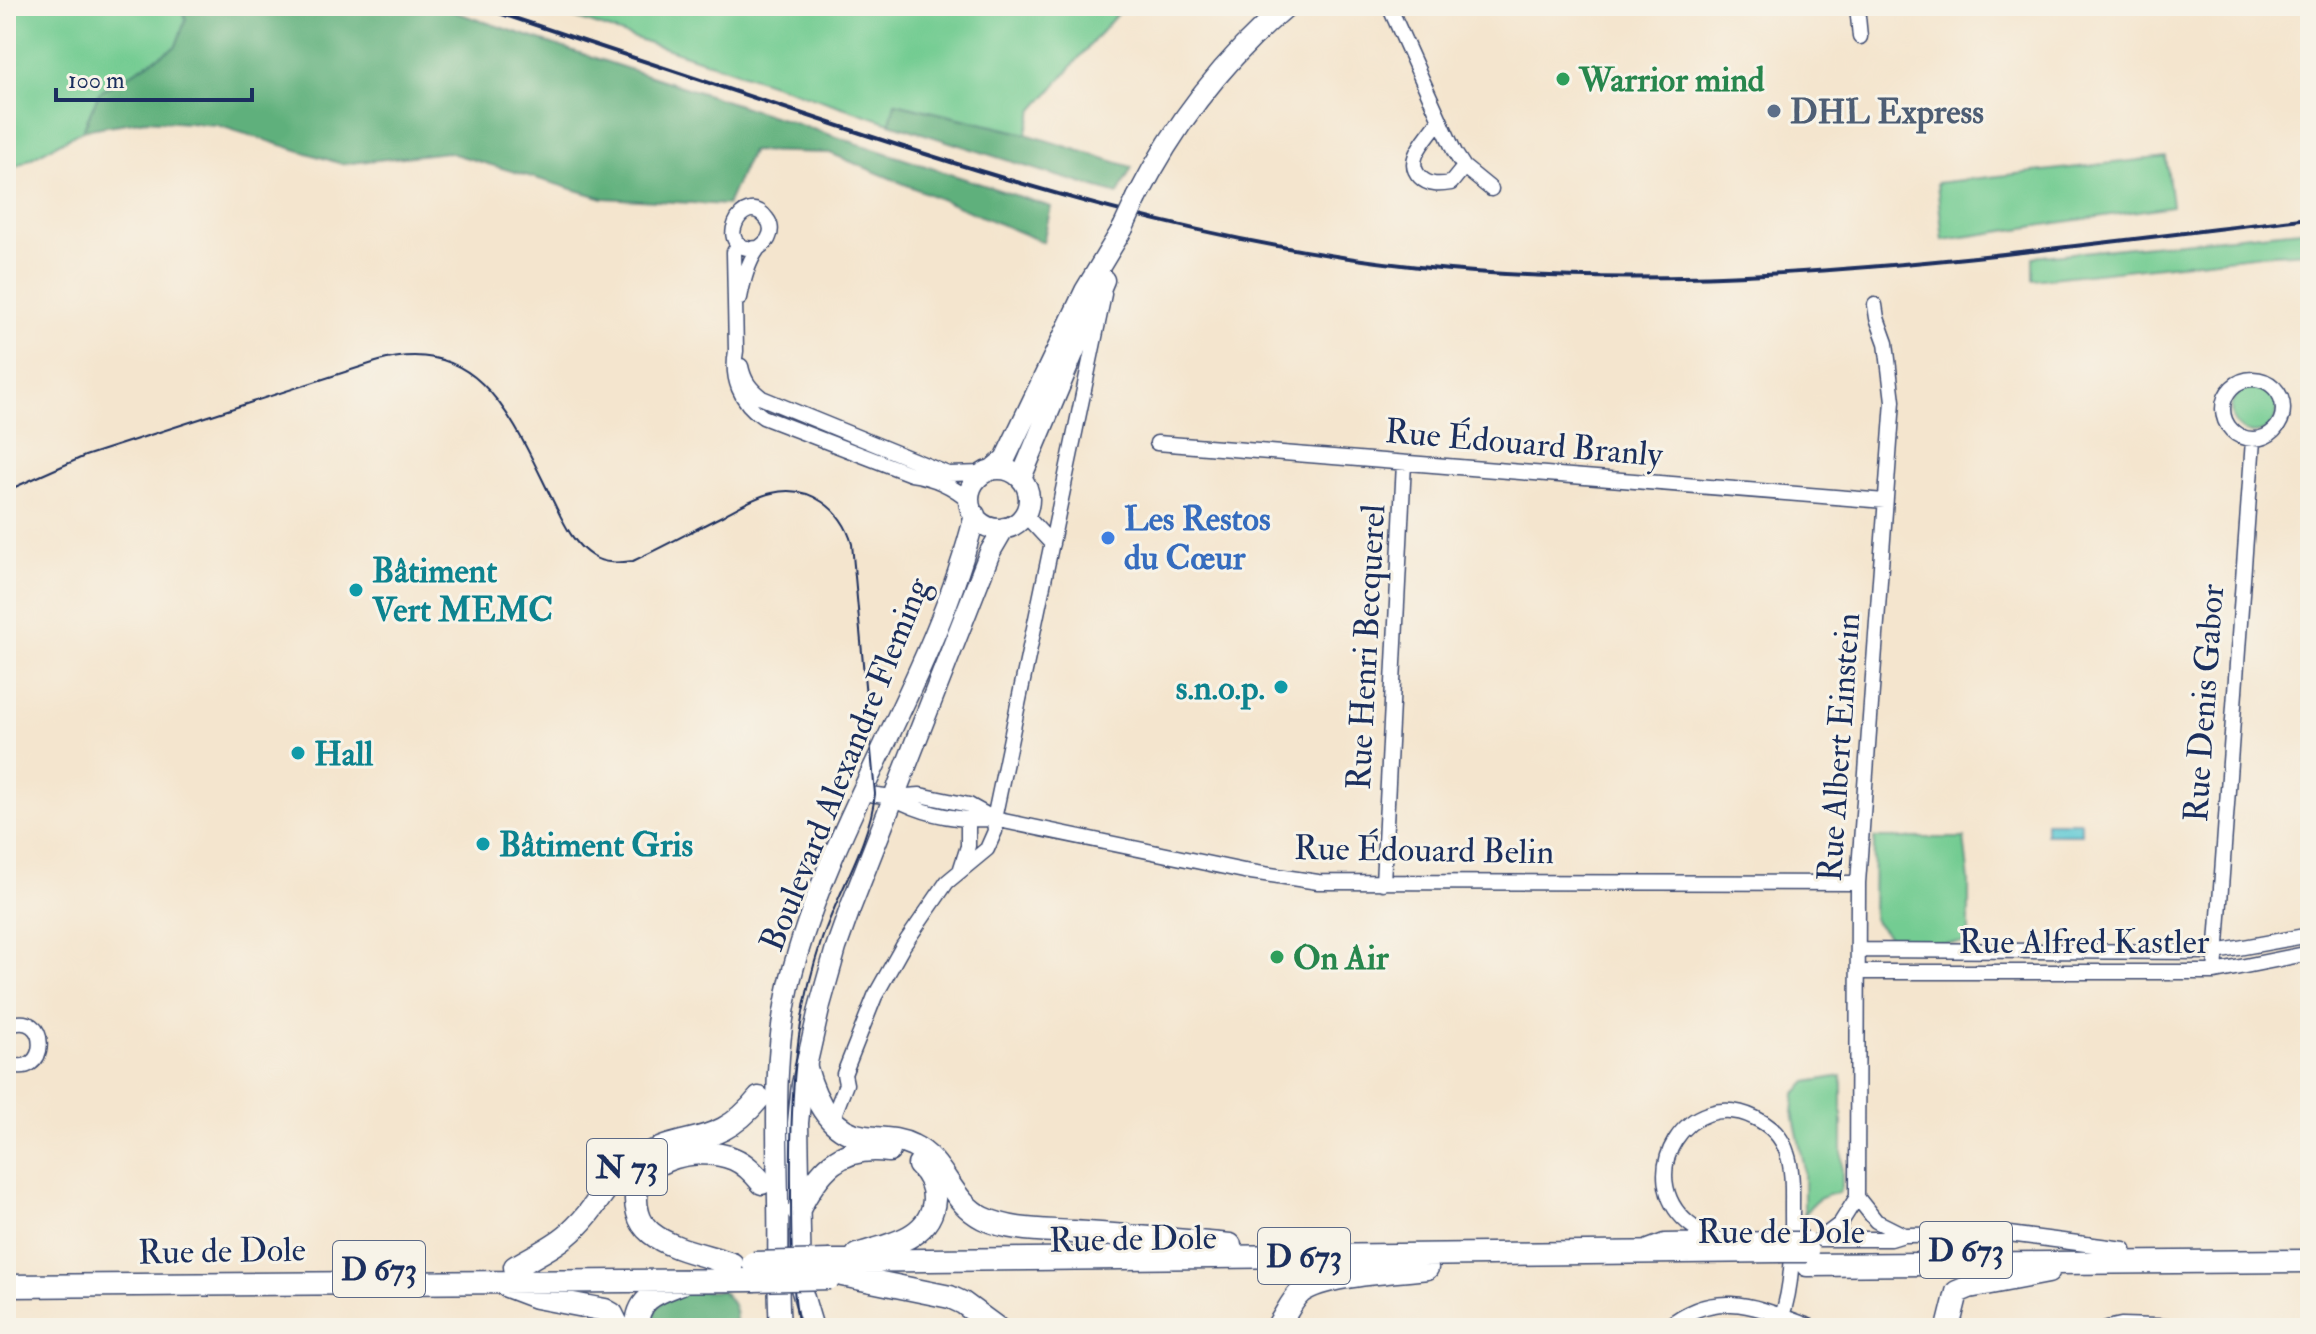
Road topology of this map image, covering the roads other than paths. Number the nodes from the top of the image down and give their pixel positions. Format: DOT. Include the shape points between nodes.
graph roads {
  1 [pos="1287,6"];
  2 [pos="1389,6"];
  3 [pos="1857,6"];
  4 [pos="1860,37"];
  5 [pos="1439,120"];
  6 [pos="1464,167"];
  7 [pos="1491,189"];
  8 [pos="1123,228"];
  9 [pos="739,244"];
  10 [pos="758,248"];
  11 [pos="1107,272"];
  12 [pos="1875,305"];
  13 [pos="736,314"];
  14 [pos="736,351"];
  15 [pos="823,424"];
  16 [pos="804,433"];
  17 [pos="2253,440"];
  18 [pos="1157,443"];
  19 [pos="1404,463"];
  20 [pos="988,471"];
  21 [pos="1021,478"];
  22 [pos="1885,501"];
  23 [pos="972,508"];
  24 [pos="1025,515"];
  25 [pos="1004,528"];
  26 [pos="1052,544"];
  27 [pos="861,793"];
  28 [pos="893,797"];
  29 [pos="994,819"];
  30 [pos="968,821"];
  31 [pos="961,868"];
  32 [pos="1383,883"];
  33 [pos="1858,883"];
  34 [pos="2310,935"];
  35 [pos="1858,950"];
  36 [pos="2216,952"];
  37 [pos="2310,953"];
  38 [pos="1858,972"];
  39 [pos="2215,972"];
  40 [pos="6,1027"];
  41 [pos="780,1032"];
  42 [pos="7,1065"];
  43 [pos="806,1068"];
  44 [pos="759,1098"];
  45 [pos="832,1120"];
  46 [pos="762,1183"];
  47 [pos="1857,1197"];
  48 [pos="788,1207"];
  49 [pos="1904,1235"];
  50 [pos="1720,1240"];
  51 [pos="2310,1248"];
  52 [pos="1811,1249"];
  53 [pos="2124,1249"];
  54 [pos="1779,1252"];
  55 [pos="1632,1253"];
  56 [pos="1343,1256"];
  57 [pos="2310,1261"];
  58 [pos="2086,1262"];
  59 [pos="515,1267"];
  60 [pos="1427,1268"];
  61 [pos="746,1269"];
  62 [pos="835,1269"];
  63 [pos="6,1273"];
  64 [pos="695,1278"];
  65 [pos="490,1281"];
  66 [pos="6,1286"];
  67 [pos="1782,1316"];
  68 [pos="619,1328"];
  69 [pos="637,1328"];
  70 [pos="780,1328"];
  71 [pos="813,1328"];
  72 [pos="997,1328"];
  73 [pos="1280,1328"];
  74 [pos="1666,1328"];
  75 [pos="1814,1328"];
  76 [pos="1948,1328"];
  77 [pos="2107,1328"];
  78 [pos="2219,1328"];
  1 -- 8 [label="street, bridge" via="1199,97 1166,145"];
  2 -- 5 [label="street"];
  3 -- 4 [label="street"];
  5 -- 6 [label="street"];
  5 -- 6 [label="street" via="1418,150 1416,173 1439,185 1451,183"];
  6 -- 7 [label="street"];
  8 -- 11 [label="street"];
  8 -- 20 [label="street" via="1085,291 1005,459"];
  9 -- 10 [label="street"];
  9 -- 10 [label="street" via="733,234 735,221 756,211 771,230"];
  9 -- 13 [label="street" via="734,252"];
  10 -- 13 [label="street" via="744,275"];
  11 -- 21 [label="street"];
  11 -- 26 [label="street"];
  12 -- 22 [label="street, Rue Albert Einstein" via="1893,401"];
  13 -- 14 [label="street"];
  14 -- 15 [label="street" via="751,390"];
  14 -- 16 [label="street" via="735,376 744,401 763,417"];
  15 -- 16 [label="street"];
  15 -- 20 [label="street" via="948,474"];
  16 -- 23 [label="street" via="959,491"];
  17 -- 17 [label="street" via="2273,432 2284,414 2280,394 2254,378 2227,393 2223,412 2230,429"];
  17 -- 36 [label="street, Rue Denis Gabor"];
  18 -- 19 [label="street, Rue Édouard Branly"];
  19 -- 22 [label="street, Rue Édouard Branly"];
  19 -- 32 [label="street, Rue Henri Becquerel"];
  20 -- 21 [label="street" via="1013,472"];
  20 -- 23 [label="street" via="973,485"];
  21 -- 24 [label="street" via="1029,496"];
  22 -- 33 [label="street, Rue Albert Einstein"];
  23 -- 25 [label="street" via="987,526"];
  23 -- 27 [label="street, Boulevard Alexandre Fleming" via="945,604"];
  24 -- 25 [label="street"];
  24 -- 26 [label="street"];
  25 -- 28 [label="street, Boulevard Alexandre Fleming"];
  26 -- 29 [label="street"];
  27 -- 28 [label="street, Rue Édouard Belin"];
  27 -- 41 [label="street, Boulevard Alexandre Fleming" via="805,933"];
  28 -- 29 [label="street, Rue Édouard Belin" via="920,795 969,805"];
  28 -- 30 [label="street" via="917,810"];
  28 -- 43 [label="street, Boulevard Alexandre Fleming" via="836,948"];
  29 -- 30 [label="street"];
  29 -- 31 [label="street" via="987,849"];
  29 -- 32 [label="street, Rue Édouard Belin" via="1286,878"];
  30 -- 31 [label="street"];
  31 -- 45 [label="street" via="933,901 875,996"];
  32 -- 33 [label="street, Rue Édouard Belin"];
  33 -- 35 [label="street, Rue Albert Einstein"];
  34 -- 36 [label="street, Rue Alfred Kastler"];
  35 -- 36 [label="street, Rue Alfred Kastler"];
  35 -- 38 [label="street, Rue Albert Einstein"];
  36 -- 39 [label="street, Rue Denis Gabor"];
  37 -- 39 [label="street, Rue Alfred Kastler"];
  38 -- 39 [label="street, Rue Alfred Kastler"];
  38 -- 47 [label="street, Rue Albert Einstein"];
  40 -- 42 [label="street" via="29,1025 41,1043 32,1062"];
  41 -- 44 [label="street, N 73"];
  41 -- 48 [label="street, Boulevard Alexandre Fleming" via="777,1091"];
  43 -- 45 [label="main road" via="814,1096"];
  43 -- 48 [label="street, Boulevard Alexandre Fleming"];
  44 -- 59 [label="main road, N 73" via="716,1134 664,1148 620,1171 573,1230"];
  45 -- 56 [label="main road" via="855,1135 898,1140 921,1150 960,1201 998,1224"];
  46 -- 48 [label="street"];
  46 -- 61 [label="main road" via="736,1160 690,1153 655,1165 636,1195 640,1220 648,1231"];
  47 -- 49 [label="street" via="1876,1221"];
  47 -- 52 [label="street" via="1840,1224"];
  48 -- 62 [label="main road" via="819,1174 856,1152 899,1153 923,1167 934,1192 926,1224 905,1239"];
  48 -- 70 [label="street, Boulevard Alexandre Fleming"];
  48 -- 71 [label="street, Boulevard Alexandre Fleming"];
  49 -- 52 [label="street, Rue de Dole"];
  49 -- 53 [label="street, Rue de Dole" via="2009,1234"];
  50 -- 54 [label="street, Rue de Dole"];
  50 -- 55 [label="street, Rue de Dole" via="1664,1241"];
  50 -- 67 [label="street, Rue de Dole" via="1687,1222 1677,1210 1665,1170 1674,1140 1685,1127 1729,1110 1762,1121 1781,1141 1789,1160 1791,1279"];
  51 -- 53 [label="main road, Rue de Dole / D 673"];
  52 -- 53 [label="main road, Rue de Dole / D 673"];
  52 -- 54 [label="main road, Rue de Dole / D 673"];
  52 -- 58 [label="main road, Rue de Dole / D 673"];
  54 -- 55 [label="main road, Rue de Dole / D 673"];
  54 -- 60 [label="main road, Rue de Dole / D 673"];
  55 -- 56 [label="main road, Rue de Dole / D 673"];
  56 -- 62 [label="main road, Rue de Dole / D 673"];
  57 -- 58 [label="main road, Rue de Dole / D 673"];
  58 -- 76 [label="main road" via="1957,1292"];
  59 -- 61 [label="main road, Rue de Dole / D 673"];
  59 -- 63 [label="main road, Rue de Dole / D 673"];
  60 -- 62 [label="main road, Rue de Dole / D 673"];
  60 -- 73 [label="main road" via="1326,1281 1293,1300"];
  61 -- 62 [label="main road, Rue de Dole / D 673, bridge"];
  61 -- 64 [label="main road, Rue de Dole / D 673"];
  62 -- 72 [label="main road" via="950,1297"];
  64 -- 65 [label="main road, Rue de Dole / D 673"];
  64 -- 69 [label="main road" via="649,1298 638,1314"];
  65 -- 66 [label="main road, Rue de Dole / D 673"];
  65 -- 68 [label="main road" via="536,1297 605,1310"];
  67 -- 74 [label="street" via="1749,1305 1711,1305"];
  67 -- 75 [label="street"];
  77 -- 78 [label="street"];
}
